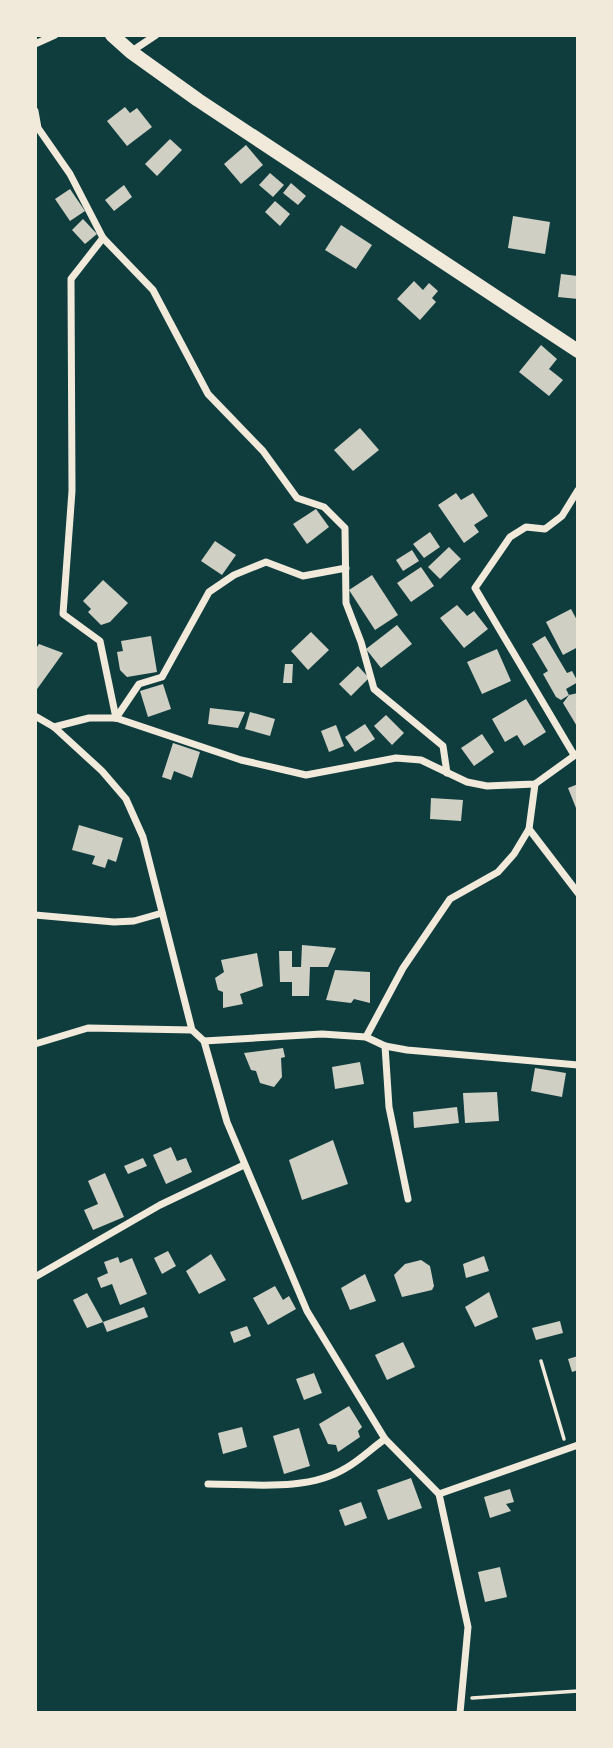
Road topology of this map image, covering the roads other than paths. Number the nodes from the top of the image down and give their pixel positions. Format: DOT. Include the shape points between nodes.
graph roads {
  1 [pos="55,35"];
  2 [pos="112,35"];
  3 [pos="156,35"];
  4 [pos="35,44"];
  5 [pos="131,52"];
  6 [pos="35,111"];
  7 [pos="103,238"];
  8 [pos="578,351"];
  9 [pos="578,490"];
  10 [pos="346,568"];
  11 [pos="35,716"];
  12 [pos="116,718"];
  13 [pos="54,727"];
  14 [pos="576,754"];
  15 [pos="447,772"];
  16 [pos="534,784"];
  17 [pos="529,829"];
  18 [pos="578,892"];
  19 [pos="162,913"];
  20 [pos="35,915"];
  21 [pos="192,1030"];
  22 [pos="366,1037"];
  23 [pos="204,1041"];
  24 [pos="35,1044"];
  25 [pos="385,1046"];
  26 [pos="578,1065"];
  27 [pos="244,1165"];
  28 [pos="408,1199"];
  29 [pos="35,1277"];
  30 [pos="385,1438"];
  31 [pos="578,1445"];
  32 [pos="208,1484"];
  33 [pos="439,1494"];
  34 [pos="460,1713"];
  1 -- 4 [label="street"];
  2 -- 5 [label="main road"];
  3 -- 5 [label="street"];
  5 -- 8 [label="main road"];
  6 -- 7 [label="street" via="38,128 70,174"];
  7 -- 10 [label="street" via="153,290 208,394 263,451 297,498 324,507 345,528"];
  7 -- 12 [label="street" via="71,279 72,491 63,614 100,641"];
  9 -- 14 [label="street" via="562,516 545,529 526,527 510,537 475,588"];
  10 -- 12 [label="street" via="303,576 266,562 234,575 209,592 162,677 139,684"];
  10 -- 15 [label="street" via="346,603 374,688 443,746"];
  11 -- 13 [label="street"];
  12 -- 13 [label="street" via="89,718"];
  12 -- 15 [label="street" via="241,760 306,775 396,758 421,760"];
  13 -- 19 [label="street" via="126,799 143,837"];
  14 -- 16 [label="street"];
  15 -- 16 [label="street" via="487,786"];
  16 -- 17 [label="street"];
  17 -- 18 [label="street"];
  17 -- 22 [label="street" via="498,872 450,899 403,968"];
  19 -- 20 [label="street" via="114,922"];
  19 -- 21 [label="street"];
  21 -- 23 [label="street"];
  21 -- 24 [label="street" via="88,1028"];
  22 -- 23 [label="street" via="321,1034"];
  22 -- 25 [label="street"];
  23 -- 27 [label="street" via="226,1122"];
  25 -- 26 [label="street"];
  25 -- 28 [label="street" via="388,1107"];
  27 -- 29 [label="street" via="160,1205"];
  27 -- 30 [label="street" via="307,1311"];
  30 -- 32 [label="street" via="345,1469 315,1480"];
  30 -- 33 [label="street"];
  31 -- 33 [label="street"];
  33 -- 34 [label="street" via="468,1627"];
}
